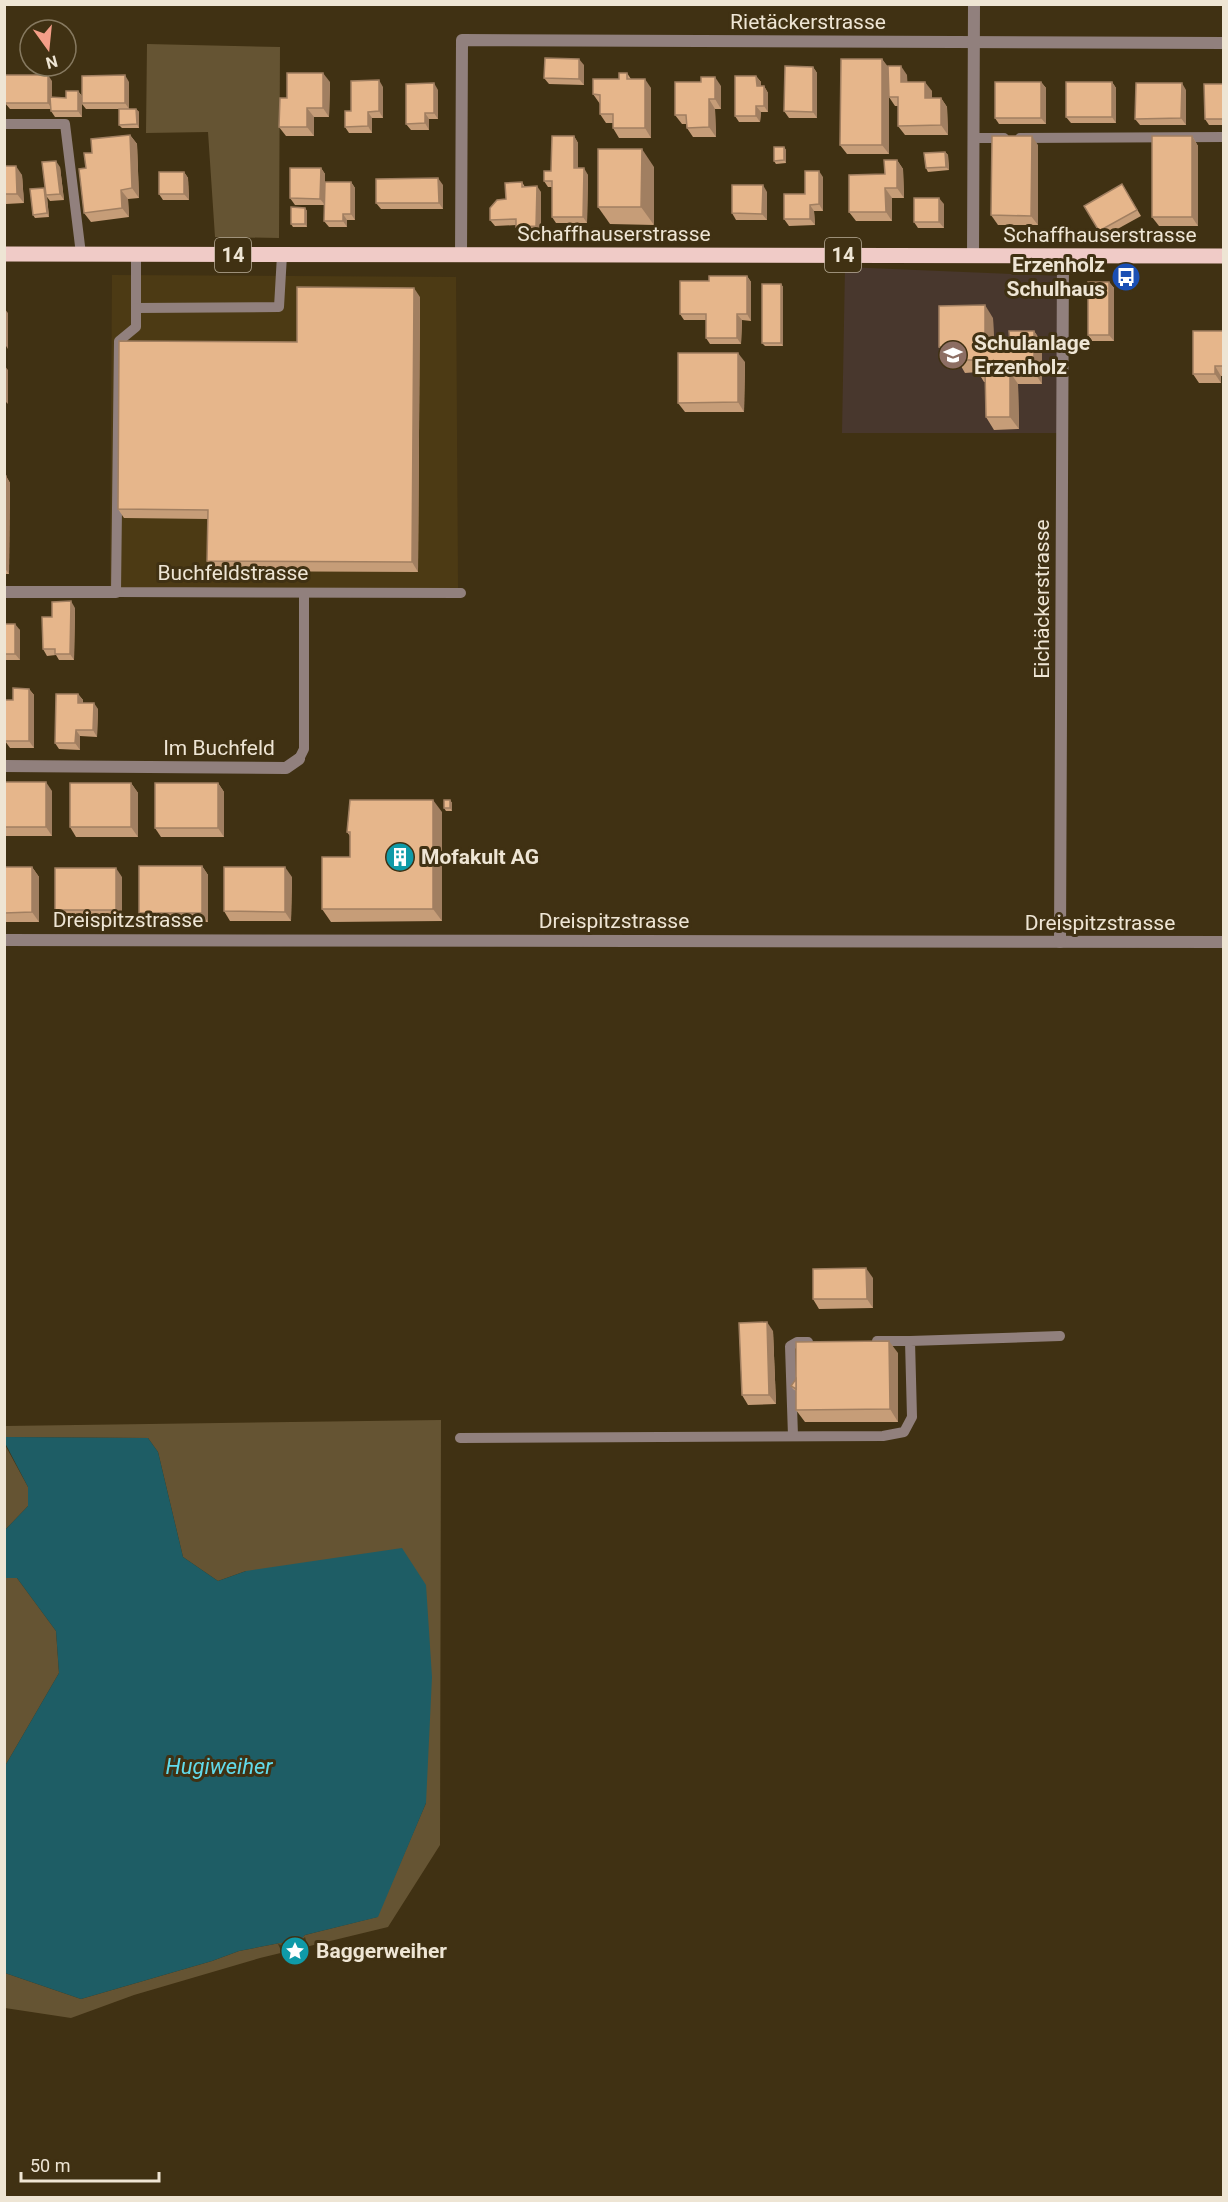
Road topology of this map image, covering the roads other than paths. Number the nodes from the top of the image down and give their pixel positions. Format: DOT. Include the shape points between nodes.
graph roads {
  1 [pos="974,4"];
  2 [pos="974,43"];
  3 [pos="1224,43"];
  4 [pos="4,124"];
  5 [pos="1224,137"];
  6 [pos="974,138"];
  7 [pos="4,254"];
  8 [pos="81,254"];
  9 [pos="136,254"];
  10 [pos="282,255"];
  11 [pos="461,255"];
  12 [pos="973,255"];
  13 [pos="1063,255"];
  14 [pos="1224,256"];
  15 [pos="136,308"];
  16 [pos="4,592"];
  17 [pos="116,592"];
  18 [pos="304,593"];
  19 [pos="461,594"];
  20 [pos="299,759"];
  21 [pos="4,766"];
  22 [pos="4,940"];
  23 [pos="1060,942"];
  24 [pos="1224,942"];
  25 [pos="1060,1336"];
  26 [pos="910,1341"];
  27 [pos="820,1342"];
  28 [pos="865,1342"];
  29 [pos="793,1436"];
  30 [pos="460,1438"];
  1 -- 2 [label="street"];
  2 -- 3 [label="street, Rietäckerstrasse"];
  2 -- 6 [label="street"];
  2 -- 11 [label="street, Rietäckerstrasse" via="462,40"];
  4 -- 8 [label="lane" via="65,124"];
  5 -- 6 [label="lane"];
  6 -- 12 [label="street"];
  7 -- 8 [label="main road, Schaffhauserstrasse / 14"];
  8 -- 9 [label="main road, Schaffhauserstrasse / 14"];
  9 -- 10 [label="main road, Schaffhauserstrasse / 14"];
  9 -- 15 [label="lane"];
  10 -- 11 [label="main road, Schaffhauserstrasse / 14"];
  10 -- 15 [label="lane" via="279,307"];
  11 -- 12 [label="main road, Schaffhauserstrasse / 14"];
  12 -- 13 [label="main road, Schaffhauserstrasse / 14"];
  13 -- 14 [label="main road, Schaffhauserstrasse / 14"];
  13 -- 23 [label="street, Eichäckerstrasse"];
  15 -- 17 [label="lane" via="136,327 118,341"];
  16 -- 17 [label="street, Buchfeldstrasse"];
  17 -- 18 [label="lane, Buchfeldstrasse"];
  18 -- 19 [label="lane, Buchfeldstrasse"];
  18 -- 20 [label="lane, Im Buchfeld" via="304,749"];
  20 -- 21 [label="street, Im Buchfeld" via="286,768"];
  22 -- 23 [label="street, Dreispitzstrasse"];
  23 -- 24 [label="street, Dreispitzstrasse"];
  25 -- 26 [label="lane"];
  26 -- 28 [label="lane"];
  26 -- 29 [label="lane" via="912,1417 904,1432 883,1436"];
  27 -- 29 [label="lane" via="797,1342 790,1346"];
  29 -- 30 [label="lane"];
}
